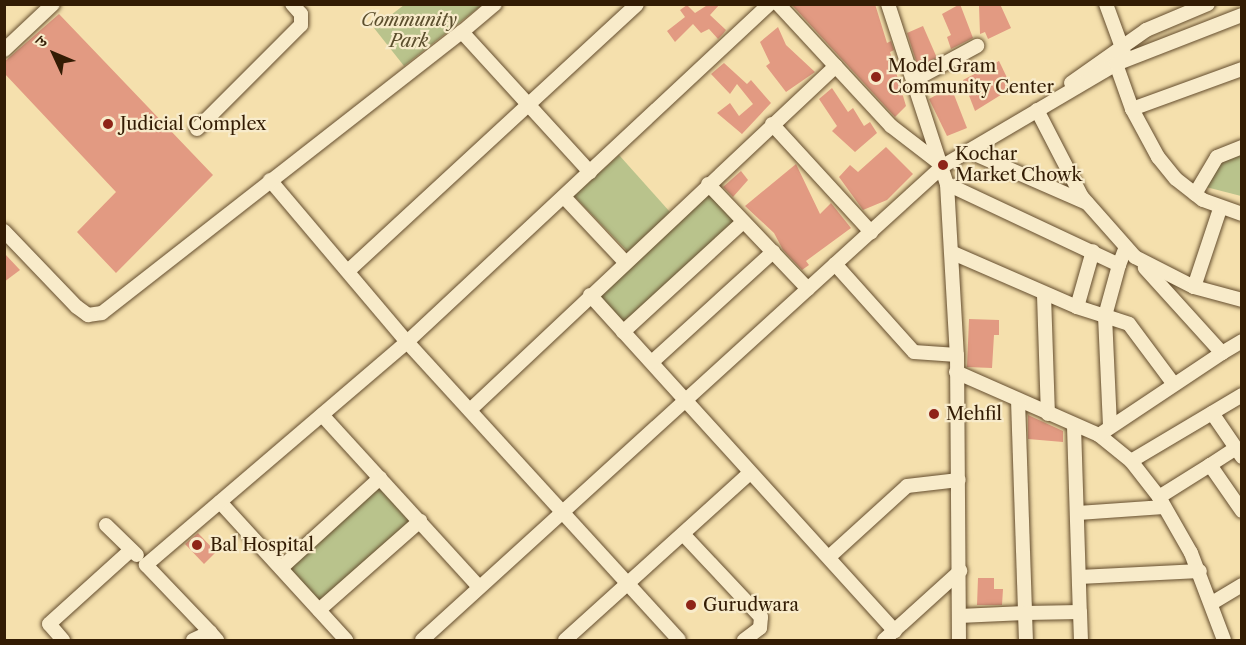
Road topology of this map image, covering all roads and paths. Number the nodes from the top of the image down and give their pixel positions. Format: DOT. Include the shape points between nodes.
graph roads {
  1 [pos="53,4"];
  2 [pos="292,4"];
  3 [pos="495,4"];
  4 [pos="637,4"];
  5 [pos="769,4"];
  6 [pos="778,4"];
  7 [pos="888,4"];
  8 [pos="1106,4"];
  9 [pos="1206,5"];
  10 [pos="1242,15"];
  11 [pos="1213,26"];
  12 [pos="462,32"];
  13 [pos="1121,45"];
  14 [pos="977,46"];
  15 [pos="4,50"];
  16 [pos="1122,62"];
  17 [pos="836,66"];
  18 [pos="1242,69"];
  19 [pos="914,80"];
  20 [pos="1055,99"];
  21 [pos="528,104"];
  22 [pos="1132,109"];
  23 [pos="1037,110"];
  24 [pos="772,124"];
  25 [pos="197,129"];
  26 [pos="1242,147"];
  27 [pos="968,151"];
  28 [pos="943,166"];
  29 [pos="590,172"];
  30 [pos="270,180"];
  31 [pos="708,184"];
  32 [pos="947,184"];
  33 [pos="1195,194"];
  34 [pos="564,197"];
  35 [pos="1088,204"];
  36 [pos="1220,209"];
  37 [pos="1242,214"];
  38 [pos="743,222"];
  39 [pos="4,231"];
  40 [pos="871,232"];
  41 [pos="1093,251"];
  42 [pos="773,252"];
  43 [pos="1131,252"];
  44 [pos="953,253"];
  45 [pos="625,262"];
  46 [pos="835,264"];
  47 [pos="1119,265"];
  48 [pos="348,271"];
  49 [pos="1194,286"];
  50 [pos="808,289"];
  51 [pos="1044,295"];
  52 [pos="590,296"];
  53 [pos="1241,300"];
  54 [pos="1077,307"];
  55 [pos="1105,316"];
  56 [pos="623,332"];
  57 [pos="1242,341"];
  58 [pos="407,342"];
  59 [pos="1222,353"];
  60 [pos="957,355"];
  61 [pos="652,362"];
  62 [pos="956,372"];
  63 [pos="1173,382"];
  64 [pos="1242,395"];
  65 [pos="1018,400"];
  66 [pos="686,401"];
  67 [pos="470,410"];
  68 [pos="1048,414"];
  69 [pos="1212,414"];
  70 [pos="322,415"];
  71 [pos="1074,426"];
  72 [pos="1105,430"];
  73 [pos="1239,453"];
  74 [pos="1131,461"];
  75 [pos="1210,465"];
  76 [pos="750,473"];
  77 [pos="380,478"];
  78 [pos="959,480"];
  79 [pos="220,502"];
  80 [pos="1161,502"];
  81 [pos="1242,511"];
  82 [pos="561,512"];
  83 [pos="1078,513"];
  84 [pos="420,522"];
  85 [pos="106,525"];
  86 [pos="683,534"];
  87 [pos="131,550"];
  88 [pos="829,557"];
  89 [pos="146,565"];
  90 [pos="280,568"];
  91 [pos="960,571"];
  92 [pos="1200,571"];
  93 [pos="1079,577"];
  94 [pos="627,584"];
  95 [pos="1242,585"];
  96 [pos="479,587"];
  97 [pos="1212,603"];
  98 [pos="319,610"];
  99 [pos="1080,612"];
  100 [pos="1025,613"];
  101 [pos="959,616"];
  102 [pos="895,631"];
  103 [pos="213,636"];
  104 [pos="676,639"];
  105 [pos="63,640"];
  106 [pos="193,640"];
  107 [pos="346,640"];
  108 [pos="422,640"];
  109 [pos="565,640"];
  110 [pos="744,640"];
  111 [pos="884,640"];
  112 [pos="959,640"];
  113 [pos="1026,640"];
  114 [pos="1081,640"];
  115 [pos="1224,640"];
  1 -- 15 [label="street"];
  2 -- 25 [label="street" via="301,14 301,25"];
  3 -- 12 [label="street"];
  4 -- 21 [label="street"];
  5 -- 29 [label="street"];
  6 -- 17 [label="street"];
  7 -- 19 [label="street"];
  8 -- 13 [label="street"];
  9 -- 11 [label="street"];
  9 -- 13 [label="street"];
  10 -- 11 [label="street"];
  11 -- 16 [label="street"];
  12 -- 21 [label="street"];
  12 -- 30 [label="street"];
  13 -- 16 [label="street"];
  13 -- 20 [label="street"];
  14 -- 19 [label="street"];
  16 -- 20 [label="street"];
  16 -- 22 [label="street"];
  17 -- 24 [label="street"];
  17 -- 28 [label="street" via="901,136"];
  18 -- 22 [label="street"];
  19 -- 28 [label="street"];
  20 -- 23 [label="street"];
  21 -- 29 [label="street"];
  21 -- 48 [label="street"];
  22 -- 33 [label="street" via="1158,158"];
  23 -- 27 [label="street"];
  23 -- 35 [label="street" via="1068,174"];
  24 -- 31 [label="street"];
  24 -- 40 [label="street"];
  26 -- 33 [label="street" via="1217,157"];
  27 -- 28 [label="street"];
  27 -- 35 [label="street"];
  28 -- 32 [label="street"];
  28 -- 40 [label="street"];
  29 -- 34 [label="street"];
  30 -- 39 [label="street" via="118,304 95,314 88,315 77,307"];
  30 -- 48 [label="street"];
  31 -- 38 [label="street"];
  31 -- 45 [label="street"];
  32 -- 41 [label="street"];
  32 -- 44 [label="street"];
  33 -- 36 [label="street"];
  34 -- 45 [label="street"];
  34 -- 58 [label="street"];
  35 -- 43 [label="street"];
  36 -- 37 [label="street"];
  36 -- 49 [label="street"];
  38 -- 42 [label="street"];
  38 -- 56 [label="street"];
  40 -- 46 [label="street"];
  41 -- 47 [label="street"];
  41 -- 54 [label="street"];
  42 -- 50 [label="street"];
  42 -- 61 [label="street"];
  43 -- 47 [label="street"];
  43 -- 49 [label="street"];
  43 -- 59 [label="street"];
  44 -- 51 [label="street"];
  44 -- 60 [label="street"];
  45 -- 52 [label="street"];
  46 -- 50 [label="street"];
  46 -- 60 [label="street" via="914,352"];
  47 -- 55 [label="street"];
  48 -- 58 [label="street"];
  49 -- 53 [label="street"];
  50 -- 66 [label="street"];
  51 -- 54 [label="street"];
  51 -- 68 [label="street"];
  52 -- 56 [label="street"];
  52 -- 67 [label="street"];
  54 -- 55 [label="street"];
  55 -- 63 [label="street" via="1129,324"];
  55 -- 72 [label="street"];
  56 -- 61 [label="street"];
  57 -- 59 [label="street"];
  58 -- 67 [label="street"];
  58 -- 70 [label="street"];
  59 -- 63 [label="street"];
  60 -- 62 [label="street"];
  61 -- 66 [label="street"];
  62 -- 65 [label="street"];
  62 -- 78 [label="street"];
  63 -- 72 [label="street"];
  64 -- 69 [label="street"];
  65 -- 68 [label="street"];
  65 -- 100 [label="street"];
  66 -- 76 [label="street"];
  66 -- 82 [label="street"];
  67 -- 82 [label="street"];
  68 -- 71 [label="street"];
  69 -- 73 [label="street"];
  69 -- 74 [label="street"];
  70 -- 77 [label="street"];
  70 -- 79 [label="street"];
  71 -- 72 [label="street"];
  71 -- 83 [label="street"];
  72 -- 74 [label="street"];
  73 -- 75 [label="street"];
  74 -- 80 [label="street"];
  75 -- 80 [label="street"];
  75 -- 81 [label="street"];
  76 -- 86 [label="street"];
  76 -- 88 [label="street"];
  77 -- 84 [label="street"];
  77 -- 90 [label="street"];
  78 -- 88 [label="street" via="907,486"];
  78 -- 91 [label="street"];
  79 -- 89 [label="street"];
  79 -- 90 [label="street"];
  80 -- 83 [label="street"];
  80 -- 92 [label="street"];
  82 -- 94 [label="street"];
  82 -- 96 [label="street"];
  83 -- 93 [label="street"];
  84 -- 96 [label="street"];
  84 -- 98 [label="street"];
  85 -- 87 [label="street"];
  86 -- 94 [label="street"];
  86 -- 110 [label="street" via="761,617 760,628"];
  87 -- 89 [label="street"];
  87 -- 105 [label="street" via="49,624"];
  88 -- 102 [label="street"];
  89 -- 103 [label="street"];
  90 -- 98 [label="street"];
  91 -- 101 [label="street"];
  91 -- 102 [label="street"];
  92 -- 93 [label="street"];
  92 -- 97 [label="street"];
  93 -- 99 [label="street"];
  94 -- 104 [label="street"];
  94 -- 109 [label="street"];
  95 -- 97 [label="street"];
  96 -- 108 [label="street"];
  97 -- 115 [label="street"];
  98 -- 107 [label="street"];
  99 -- 100 [label="street"];
  99 -- 114 [label="street"];
  100 -- 101 [label="street"];
  100 -- 113 [label="street"];
  101 -- 112 [label="street"];
  102 -- 111 [label="street"];
  103 -- 106 [label="street"];
}
